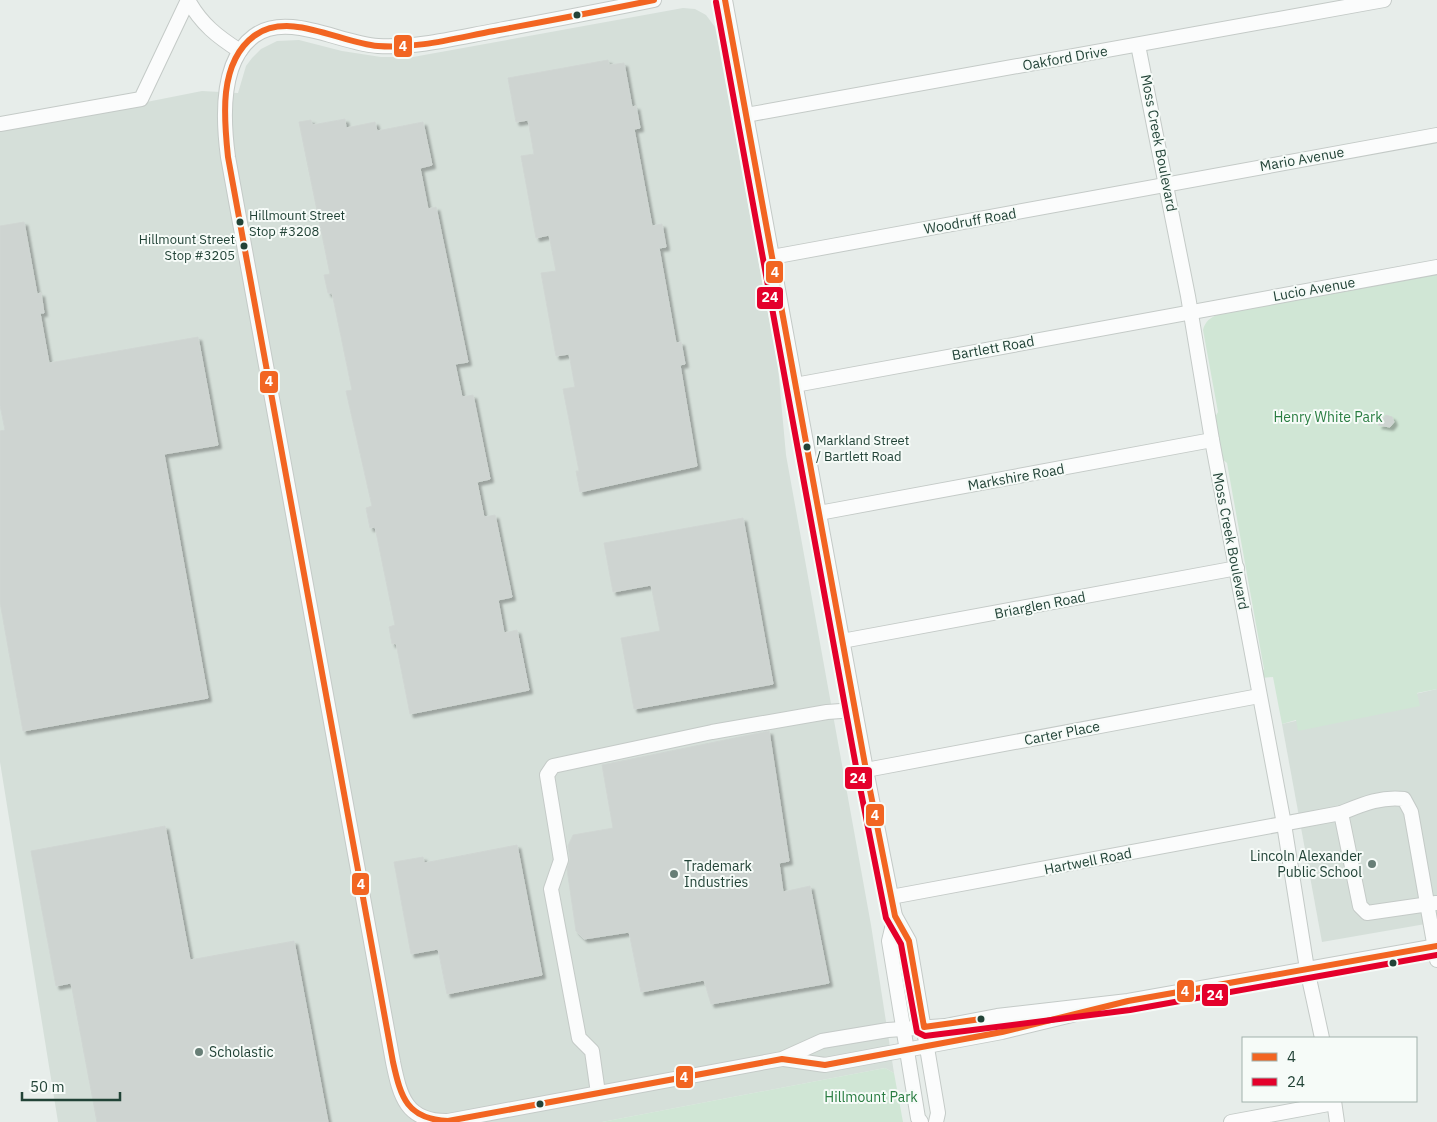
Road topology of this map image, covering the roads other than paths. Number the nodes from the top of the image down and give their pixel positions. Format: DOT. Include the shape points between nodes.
graph roads {
  1 [pos="188,0"];
  2 [pos="654,0"];
  3 [pos="725,0"];
  4 [pos="1384,0"];
  5 [pos="1339,4"];
  6 [pos="1138,45"];
  7 [pos="240,51"];
  8 [pos="746,116"];
  9 [pos="0,124"];
  10 [pos="1437,135"];
  11 [pos="1167,184"];
  12 [pos="772,257"];
  13 [pos="1437,267"];
  14 [pos="1191,312"];
  15 [pos="796,385"];
  16 [pos="1212,440"];
  17 [pos="819,513"];
  18 [pos="1237,568"];
  19 [pos="842,641"];
  20 [pos="1259,696"];
  21 [pos="855,710"];
  22 [pos="866,770"];
  23 [pos="1341,814"];
  24 [pos="1284,824"];
  25 [pos="891,898"];
  26 [pos="1433,904"];
  27 [pos="895,916"];
  28 [pos="1436,951"];
  29 [pos="1307,969"];
  30 [pos="1128,1001"];
  31 [pos="924,1027"];
  32 [pos="903,1028"];
  33 [pos="1322,1037"];
  34 [pos="927,1047"];
  35 [pos="906,1050"];
  36 [pos="782,1059"];
  37 [pos="598,1094"];
  38 [pos="1334,1102"];
  39 [pos="921,1122"];
  40 [pos="936,1122"];
  41 [pos="1231,1122"];
  42 [pos="1338,1122"];
  1 -- 7 [label="street" via="207,28"];
  1 -- 9 [label="street" via="141,99"];
  2 -- 7 [label="street" via="456,38 393,46 362,44 294,27 276,27 255,35"];
  3 -- 8 [label="street"];
  4 -- 5 [label="street, Oakford Drive"];
  5 -- 6 [label="street, Oakford Drive"];
  6 -- 8 [label="street, Oakford Drive"];
  6 -- 11 [label="street, Moss Creek Boulevard"];
  7 -- 37 [label="street" via="226,100 228,157 400,1093 410,1110 424,1120 435,1122"];
  8 -- 12 [label="street"];
  10 -- 11 [label="street, Mario Avenue"];
  11 -- 12 [label="street, Woodruff Road"];
  11 -- 14 [label="street, Moss Creek Boulevard"];
  12 -- 15 [label="street"];
  13 -- 14 [label="street, Lucio Avenue"];
  14 -- 15 [label="street, Bartlett Road"];
  14 -- 16 [label="street, Moss Creek Boulevard"];
  15 -- 17 [label="street"];
  16 -- 17 [label="street, Markshire Road"];
  16 -- 18 [label="street, Moss Creek Boulevard"];
  17 -- 19 [label="street"];
  18 -- 19 [label="street, Briarglen Road"];
  18 -- 20 [label="street, Moss Creek Boulevard"];
  19 -- 21 [label="street"];
  20 -- 22 [label="street, Carter Place"];
  20 -- 24 [label="street, Moss Creek Boulevard"];
  21 -- 22 [label="street"];
  21 -- 37 [label="street" via="712,732 552,766 547,775 561,860 551,889 579,1038 592,1051"];
  22 -- 25 [label="street"];
  23 -- 24 [label="street, Hartwell Road"];
  23 -- 26 [label="street" via="1360,906 1367,913"];
  23 -- 26 [label="street, Hartwell Road" via="1376,800 1404,799 1411,812"];
  24 -- 25 [label="street, Hartwell Road"];
  24 -- 29 [label="street, Moss Creek Boulevard"];
  25 -- 27 [label="street"];
  26 -- 28 [label="street"];
  27 -- 31 [label="street" via="909,941"];
  27 -- 32 [label="street" via="890,941"];
  28 -- 29 [label="street"];
  29 -- 30 [label="street"];
  29 -- 33 [label="street, Moss Creek Boulevard"];
  30 -- 31 [label="street"];
  30 -- 34 [label="street"];
  31 -- 32 [label="street"];
  31 -- 34 [label="street"];
  32 -- 35 [label="street"];
  32 -- 36 [label="street" via="822,1041"];
  34 -- 35 [label="street"];
  34 -- 40 [label="street" via="938,1114"];
  35 -- 36 [label="street" via="825,1064"];
  35 -- 39 [label="street"];
  36 -- 37 [label="street"];
  38 -- 41 [label="street"];
  38 -- 42 [label="street"];
}
